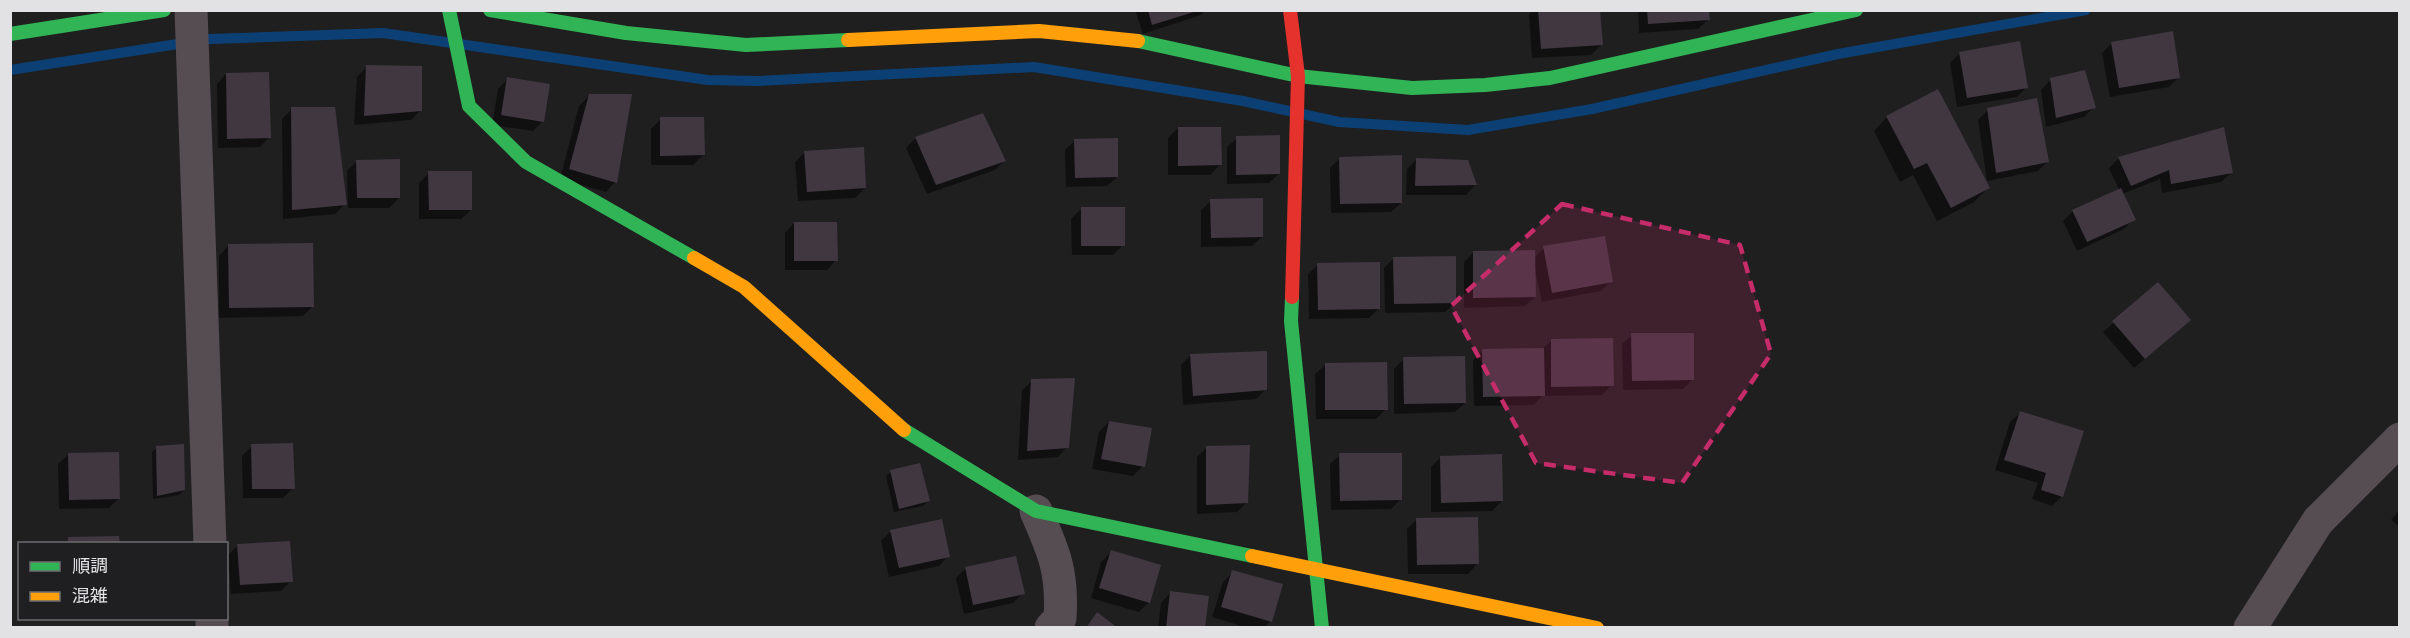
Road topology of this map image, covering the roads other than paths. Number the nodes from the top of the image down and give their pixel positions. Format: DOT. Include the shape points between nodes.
graph roads {
  1 [pos="164,10"];
  2 [pos="191,10"];
  3 [pos="449,10"];
  4 [pos="490,10"];
  5 [pos="1290,10"];
  6 [pos="1856,10"];
  7 [pos="1038,21"];
  8 [pos="10,34"];
  9 [pos="1298,76"];
  10 [pos="2400,439"];
  11 [pos="1036,511"];
  12 [pos="210,542"];
  13 [pos="1316,567"];
  14 [pos="1051,627"];
  15 [pos="1322,627"];
  16 [pos="1597,627"];
  17 [pos="2250,627"];
  1 -- 8 [label="street"];
  2 -- 12 [label="street"];
  3 -- 11 [label="street" via="469,106 526,162 744,287 909,435"];
  4 -- 7 [label="street" via="626,33 746,45"];
  5 -- 9 [label="street"];
  6 -- 9 [label="street" via="1601,68 1485,86 1412,88"];
  7 -- 9 [label="street"];
  9 -- 13 [label="street" via="1291,321"];
  10 -- 17 [label="street" via="2318,521"];
  11 -- 13 [label="street"];
  11 -- 14 [label="street" via="1057,557 1062,590 1060,618"];
  13 -- 15 [label="street"];
  13 -- 16 [label="street"];
}
